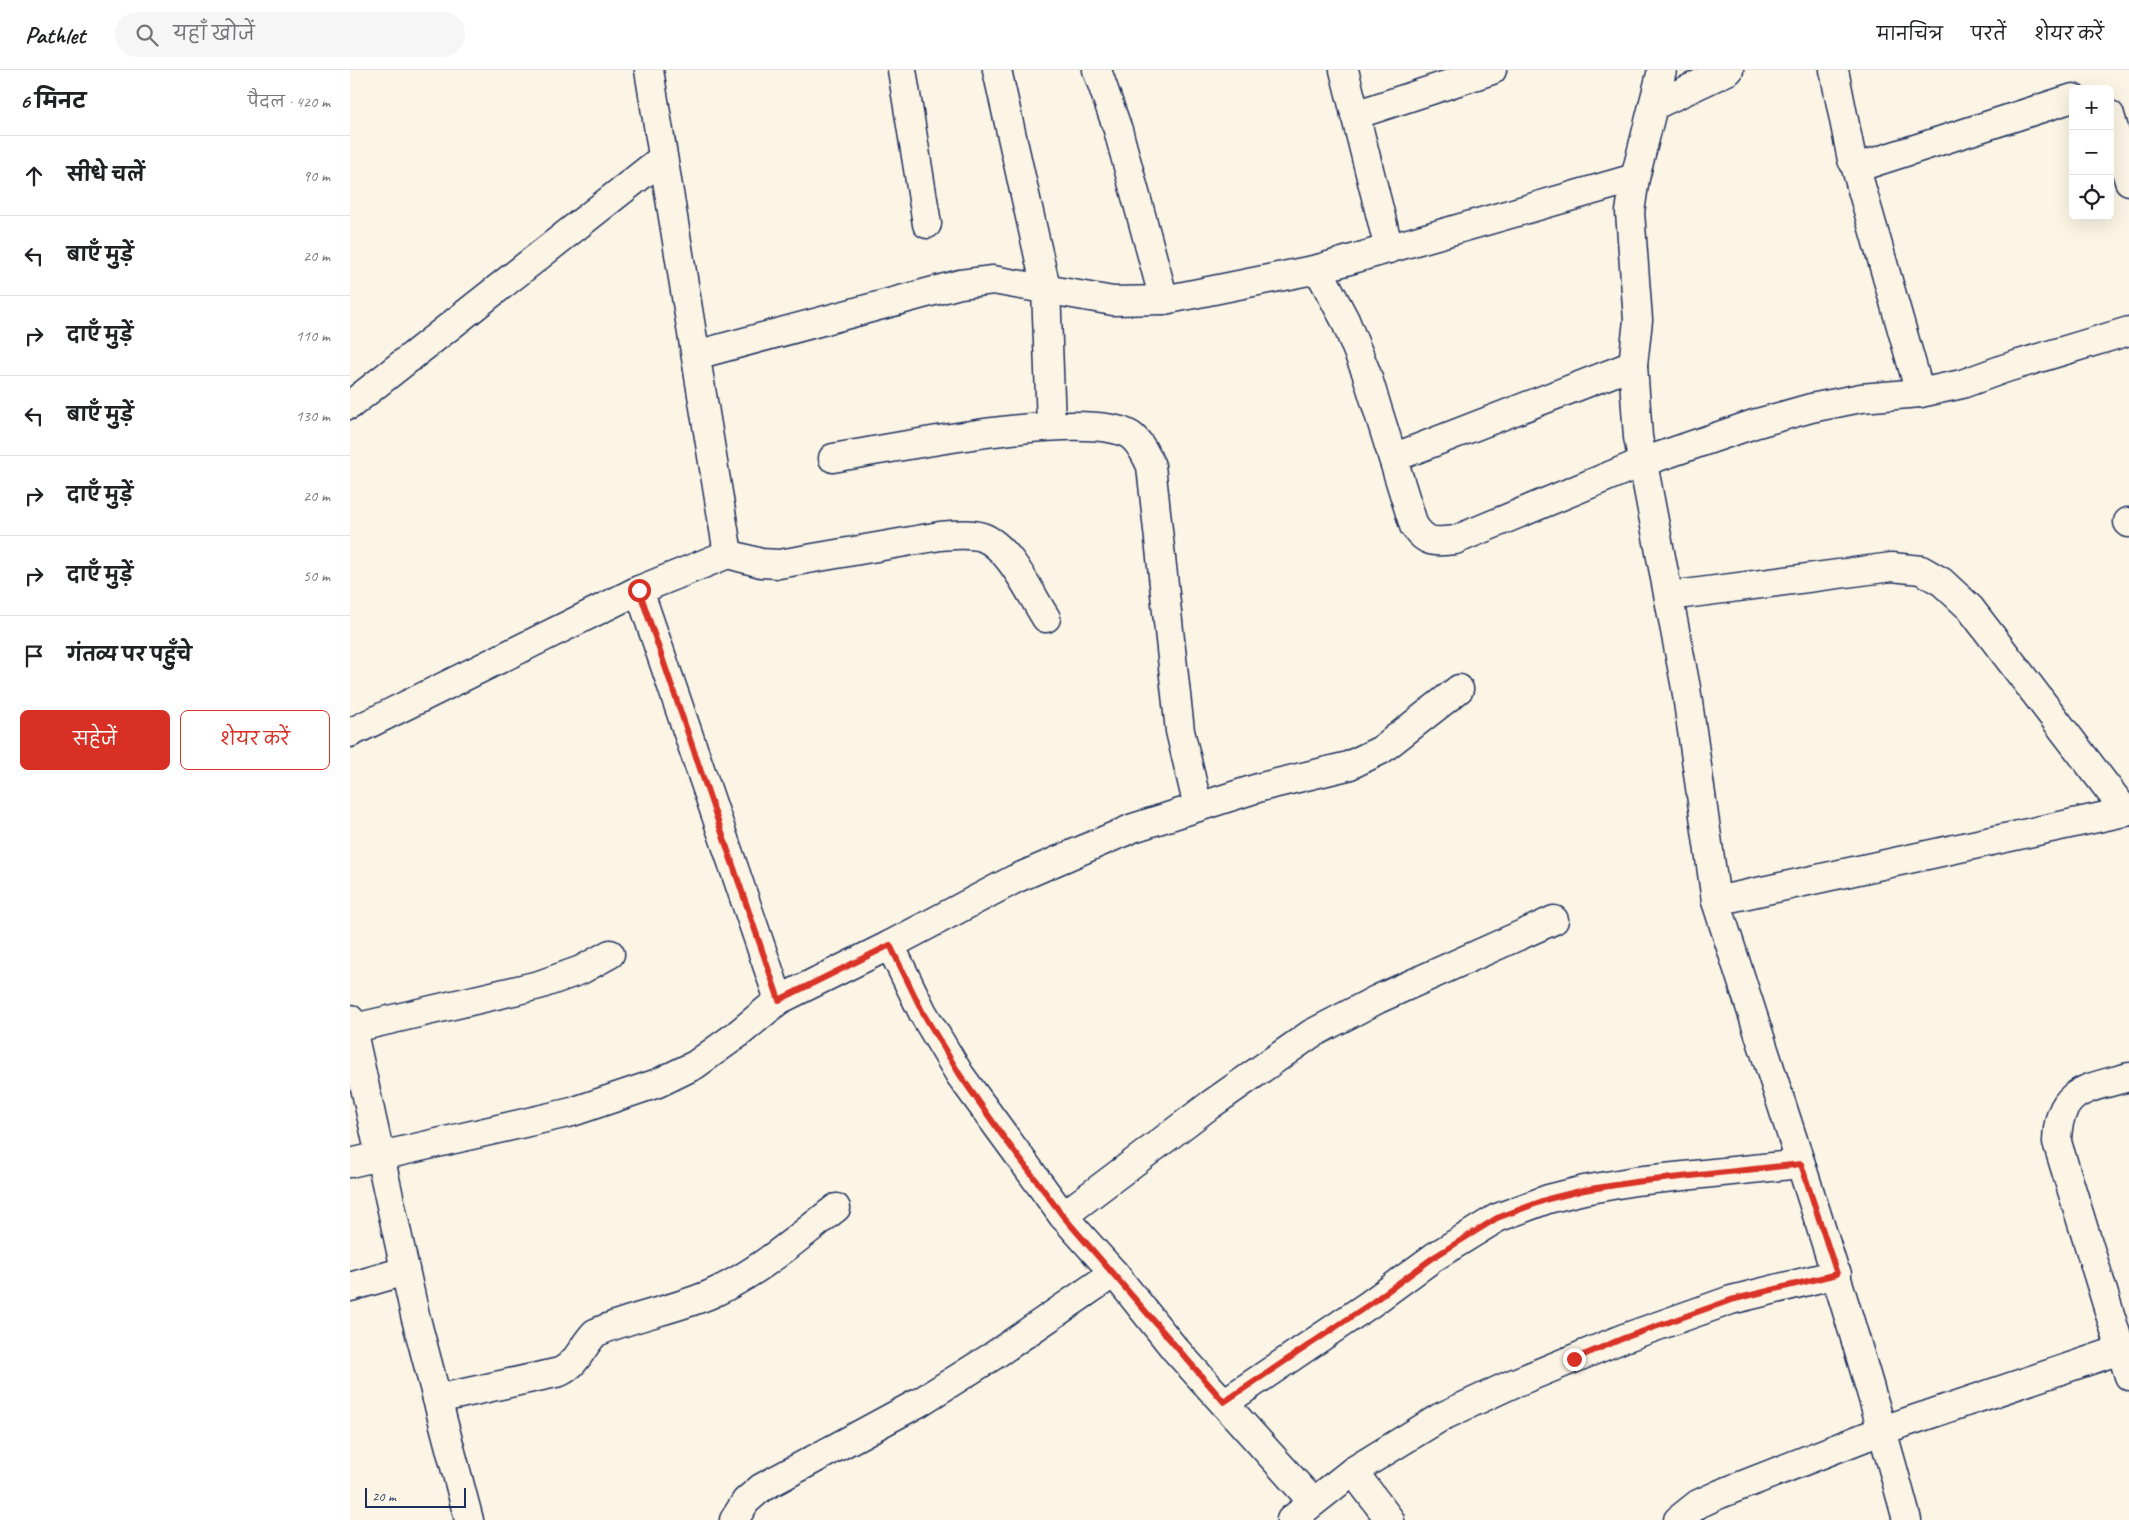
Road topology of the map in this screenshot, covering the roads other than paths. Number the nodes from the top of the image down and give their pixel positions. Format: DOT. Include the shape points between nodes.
graph roads {
  1 [pos="648,70"];
  2 [pos="902,70"];
  3 [pos="996,70"];
  4 [pos="1097,70"];
  5 [pos="1344,70"];
  6 [pos="1492,70"];
  7 [pos="1662,70"];
  8 [pos="1729,70"];
  9 [pos="1834,70"];
  10 [pos="2069,99"];
  11 [pos="1653,106"];
  12 [pos="1355,115"];
  13 [pos="2114,121"];
  14 [pos="2124,137"];
  15 [pos="663,158"];
  16 [pos="1855,165"];
  17 [pos="1635,178"];
  18 [pos="2129,181"];
  19 [pos="927,224"];
  20 [pos="1389,249"];
  21 [pos="1318,270"];
  22 [pos="1046,288"];
  23 [pos="1164,300"];
  24 [pos="2129,331"];
  25 [pos="696,355"];
  26 [pos="1633,365"];
  27 [pos="1920,393"];
  28 [pos="350,405"];
  29 [pos="1051,425"];
  30 [pos="833,458"];
  31 [pos="1393,458"];
  32 [pos="1643,462"];
  33 [pos="728,554"];
  34 [pos="639,590"];
  35 [pos="1669,596"];
  36 [pos="1046,618"];
  37 [pos="1460,689"];
  38 [pos="350,733"];
  39 [pos="1198,807"];
  40 [pos="2128,812"];
  41 [pos="1716,901"];
  42 [pos="1554,920"];
  43 [pos="890,945"];
  44 [pos="610,954"];
  45 [pos="779,1000"];
  46 [pos="351,1025"];
  47 [pos="2129,1077"];
  48 [pos="380,1158"];
  49 [pos="350,1164"];
  50 [pos="1801,1164"];
  51 [pos="836,1208"];
  52 [pos="1063,1216"];
  53 [pos="405,1270"];
  54 [pos="1114,1274"];
  55 [pos="1837,1274"];
  56 [pos="350,1287"];
  57 [pos="2125,1348"];
  58 [pos="2129,1376"];
  59 [pos="437,1399"];
  60 [pos="1224,1402"];
  61 [pos="1883,1430"];
  62 [pos="1353,1471"];
  63 [pos="1313,1502"];
  64 [pos="469,1520"];
  65 [pos="734,1520"];
  66 [pos="1291,1520"];
  67 [pos="1390,1520"];
  68 [pos="1678,1520"];
  69 [pos="1907,1520"];
  1 -- 15 [label="street"];
  2 -- 19 [label="street"];
  3 -- 22 [label="street"];
  4 -- 23 [label="street" via="1118,130"];
  5 -- 12 [label="street"];
  6 -- 12 [label="street"];
  7 -- 11 [label="street"];
  8 -- 11 [label="street"];
  9 -- 16 [label="street"];
  10 -- 16 [label="street" via="1866,166"];
  11 -- 17 [label="street"];
  12 -- 20 [label="street"];
  13 -- 14 [label="street"];
  14 -- 18 [label="street"];
  15 -- 25 [label="street"];
  15 -- 28 [label="street"];
  16 -- 27 [label="street"];
  17 -- 20 [label="street"];
  17 -- 26 [label="street" via="1630,212 1638,320"];
  20 -- 21 [label="street"];
  21 -- 23 [label="street"];
  21 -- 31 [label="street" via="1345,320 1366,372"];
  22 -- 23 [label="street" via="1113,301"];
  22 -- 25 [label="street" via="993,280 960,284"];
  22 -- 29 [label="street"];
  24 -- 27 [label="street" via="1962,384"];
  25 -- 33 [label="street"];
  26 -- 31 [label="street"];
  26 -- 32 [label="street"];
  27 -- 32 [label="street" via="1860,398 1810,408"];
  29 -- 30 [label="street"];
  29 -- 39 [label="street" via="1123,432 1143,448 1151,466 1180,731"];
  31 -- 32 [label="street" via="1414,526 1422,537 1435,542 1455,540"];
  32 -- 35 [label="street"];
  33 -- 34 [label="street"];
  33 -- 36 [label="street" via="761,563 780,564 940,536 964,534 983,537 1008,558"];
  34 -- 38 [label="street"];
  34 -- 45 [label="street"];
  35 -- 40 [label="street" via="1892,567 1921,570 1942,582 1970,608"];
  35 -- 41 [label="street" via="1686,688"];
  37 -- 39 [label="street" via="1381,750 1348,766 1261,787"];
  39 -- 43 [label="street" via="1133,828 1023,875"];
  40 -- 41 [label="street"];
  41 -- 50 [label="street"];
  42 -- 52 [label="street" via="1378,999 1311,1034 1210,1105"];
  43 -- 45 [label="street"];
  43 -- 52 [label="street" via="923,1013 960,1075"];
  44 -- 46 [label="street" via="581,970 539,985"];
  45 -- 48 [label="street" via="695,1065 658,1083 572,1112"];
  46 -- 48 [label="street"];
  47 -- 57 [label="street" via="2082,1091 2067,1102 2058,1121 2057,1142"];
  48 -- 49 [label="street"];
  48 -- 53 [label="street"];
  50 -- 55 [label="street"];
  50 -- 60 [label="street" via="1584,1190 1497,1218 1434,1257"];
  51 -- 59 [label="street" via="766,1263 735,1282 595,1333 576,1360 560,1372"];
  52 -- 54 [label="street"];
  53 -- 56 [label="street"];
  53 -- 59 [label="street"];
  54 -- 60 [label="street" via="1174,1348"];
  54 -- 65 [label="street" via="920,1402 761,1488 746,1501"];
  55 -- 61 [label="street"];
  55 -- 62 [label="street" via="1731,1300 1624,1338 1441,1417"];
  57 -- 58 [label="street"];
  57 -- 61 [label="street"];
  59 -- 64 [label="street"];
  60 -- 63 [label="street"];
  61 -- 68 [label="street" via="1720,1494 1698,1504"];
  61 -- 69 [label="street"];
  62 -- 63 [label="street"];
  62 -- 67 [label="street"];
  63 -- 66 [label="street"];
}
